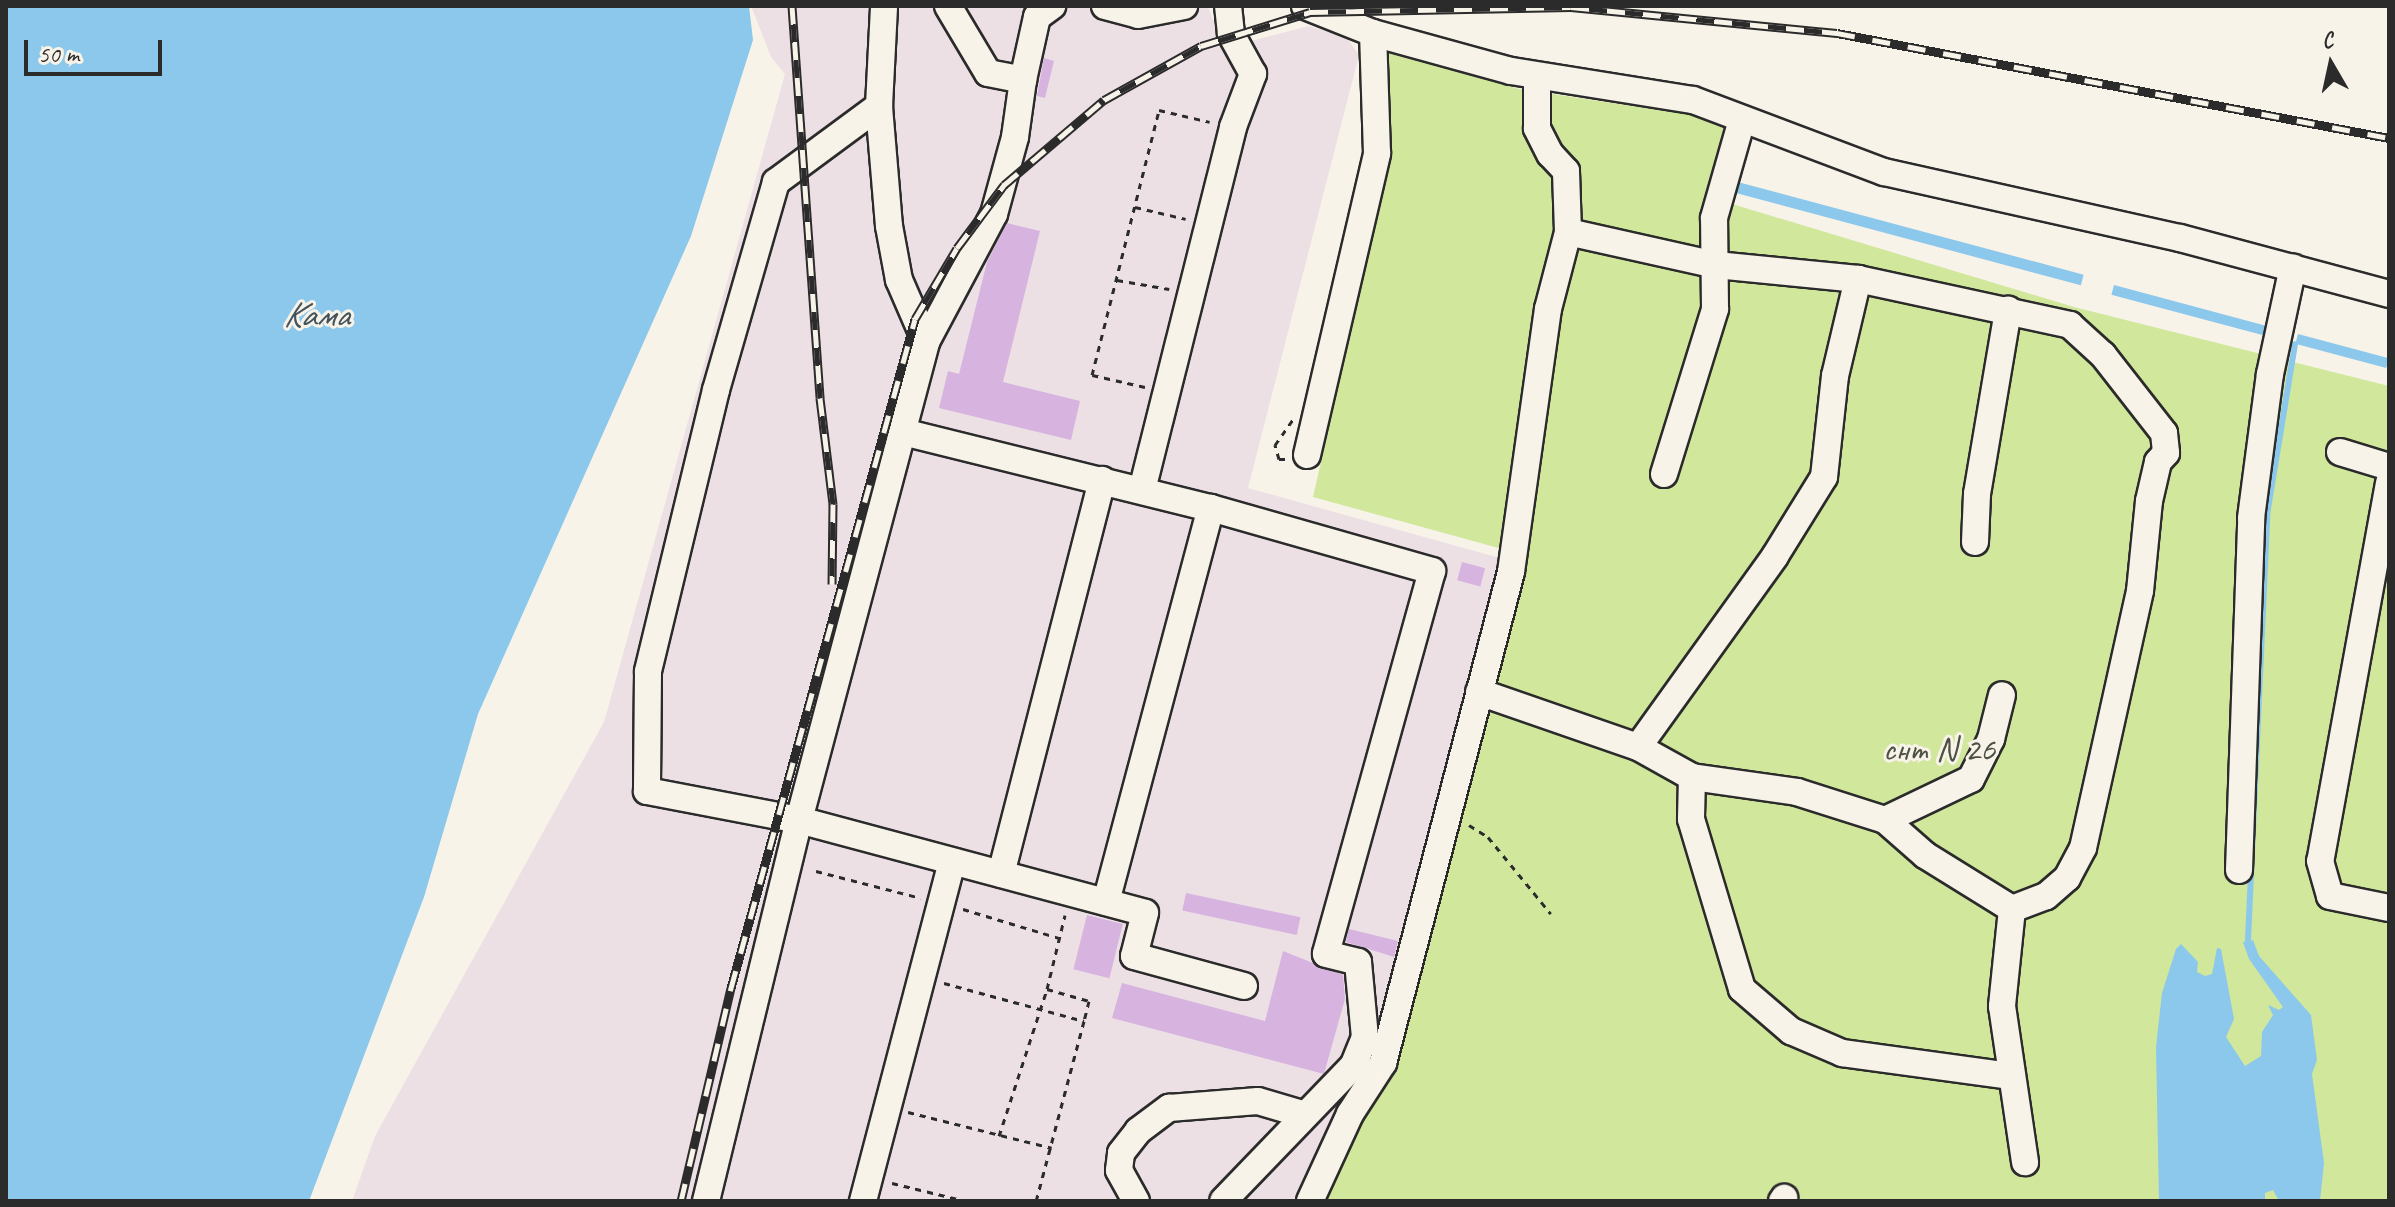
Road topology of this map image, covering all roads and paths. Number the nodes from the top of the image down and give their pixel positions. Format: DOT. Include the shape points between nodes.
graph roads {
  1 [pos="884,6"];
  2 [pos="948,6"];
  3 [pos="1052,6"];
  4 [pos="1105,6"];
  5 [pos="1184,6"];
  6 [pos="1228,6"];
  7 [pos="1305,6"];
  8 [pos="1373,33"];
  9 [pos="1537,76"];
  10 [pos="1023,80"];
  11 [pos="879,106"];
  12 [pos="1742,120"];
  13 [pos="1233,127"];
  14 [pos="1134,207"];
  15 [pos="1209,225"];
  16 [pos="1568,232"];
  17 [pos="1716,265"];
  18 [pos="2293,267"];
  19 [pos="1115,279"];
  20 [pos="1858,279"];
  21 [pos="1192,293"];
  22 [pos="2389,294"];
  23 [pos="2008,310"];
  24 [pos="926,342"];
  25 [pos="1167,393"];
  26 [pos="903,432"];
  27 [pos="2340,452"];
  28 [pos="1307,455"];
  29 [pos="2389,467"];
  30 [pos="1664,474"];
  31 [pos="1102,480"];
  32 [pos="2389,483"];
  33 [pos="1142,490"];
  34 [pos="1211,508"];
  35 [pos="1975,542"];
  36 [pos="1479,692"];
  37 [pos="2002,695"];
  38 [pos="1638,747"];
  39 [pos="1692,777"];
  40 [pos="1448,812"];
  41 [pos="799,820"];
  42 [pos="1885,820"];
  43 [pos="952,861"];
  44 [pos="2239,870"];
  45 [pos="1001,874"];
  46 [pos="1070,893"];
  47 [pos="1106,902"];
  48 [pos="2389,908"];
  49 [pos="2012,909"];
  50 [pos="1551,914"];
  51 [pos="921,977"];
  52 [pos="1244,986"];
  53 [pos="1047,989"];
  54 [pos="1041,1007"];
  55 [pos="1084,1021"];
  56 [pos="2011,1076"];
  57 [pos="887,1106"];
  58 [pos="1302,1114"];
  59 [pos="999,1136"];
  60 [pos="1052,1148"];
  61 [pos="2025,1162"];
  62 [pos="866,1189"];
  63 [pos="958,1200"];
  64 [pos="706,1201"];
  65 [pos="966,1201"];
  66 [pos="1036,1201"];
  67 [pos="1136,1201"];
  68 [pos="1223,1201"];
  69 [pos="1310,1201"];
  1 -- 11 [label="lane"];
  2 -- 10 [label="lane" via="988,73"];
  3 -- 10 [label="lane" via="1037,17"];
  4 -- 5 [label="lane" via="1138,15"];
  6 -- 13 [label="lane" via="1231,34 1253,74"];
  7 -- 8 [label="lane"];
  8 -- 9 [label="lane"];
  8 -- 28 [label="lane" via="1377,153"];
  9 -- 12 [label="lane" via="1693,100"];
  9 -- 16 [label="lane" via="1537,128 1566,171"];
  10 -- 24 [label="lane" via="1015,137 994,214"];
  11 -- 24 [label="lane" via="899,280"];
  11 -- 41 [label="lane" via="776,182 716,390 648,672 647,791"];
  12 -- 17 [label="lane" via="1714,218"];
  12 -- 18 [label="lane" via="1884,172"];
  13 -- 14 [label="path" via="1159,110"];
  13 -- 15 [label="lane"];
  14 -- 15 [label="path"];
  14 -- 19 [label="path"];
  15 -- 21 [label="lane"];
  16 -- 17 [label="lane"];
  16 -- 36 [label="lane" via="1548,309 1511,572"];
  17 -- 20 [label="lane"];
  17 -- 30 [label="lane" via="1715,309"];
  18 -- 22 [label="lane"];
  18 -- 44 [label="lane" via="2270,374 2251,518"];
  19 -- 21 [label="path"];
  19 -- 25 [label="path" via="1092,375"];
  20 -- 23 [label="lane"];
  20 -- 38 [label="lane" via="1835,376 1824,477 1775,556"];
  21 -- 25 [label="lane"];
  23 -- 35 [label="lane" via="1977,494"];
  23 -- 49 [label="lane" via="2070,325 2103,355 2167,444 2155,474 2140,591 2083,848 2067,878 2046,896"];
  24 -- 26 [label="lane"];
  25 -- 33 [label="lane"];
  26 -- 31 [label="lane"];
  26 -- 41 [label="lane"];
  27 -- 29 [label="lane"];
  31 -- 33 [label="lane"];
  31 -- 45 [label="lane"];
  32 -- 48 [label="lane" via="2320,861 2330,896"];
  33 -- 34 [label="lane"];
  34 -- 47 [label="lane"];
  34 -- 58 [label="lane" via="1432,571 1326,954 1358,962 1365,1037 1353,1066"];
  36 -- 38 [label="lane"];
  36 -- 40 [label="lane"];
  37 -- 42 [label="lane" via="1985,754 1971,779"];
  38 -- 39 [label="lane"];
  39 -- 42 [label="lane" via="1797,792"];
  39 -- 56 [label="lane" via="1691,819 1742,989 1791,1031 1842,1053"];
  40 -- 50 [label="path" via="1488,837"];
  40 -- 69 [label="lane" via="1383,1063 1350,1114"];
  41 -- 43 [label="lane"];
  41 -- 64 [label="lane"];
  42 -- 49 [label="lane" via="1916,849"];
  43 -- 45 [label="lane"];
  43 -- 51 [label="lane"];
  45 -- 46 [label="lane"];
  46 -- 47 [label="lane"];
  46 -- 53 [label="path"];
  47 -- 52 [label="lane" via="1145,913 1134,956"];
  49 -- 56 [label="lane" via="2002,1006"];
  51 -- 54 [label="path"];
  51 -- 57 [label="lane"];
  53 -- 54 [label="path"];
  53 -- 55 [label="path" via="1089,1001"];
  54 -- 55 [label="path"];
  54 -- 59 [label="path"];
  55 -- 60 [label="path"];
  56 -- 61 [label="lane"];
  57 -- 59 [label="path"];
  57 -- 62 [label="lane"];
  58 -- 67 [label="lane" via="1258,1101 1169,1108 1138,1131 1121,1153 1119,1170"];
  58 -- 68 [label="lane"];
  59 -- 60 [label="path"];
  60 -- 66 [label="path"];
  62 -- 63 [label="path"];
  63 -- 65 [label="path"];
}
